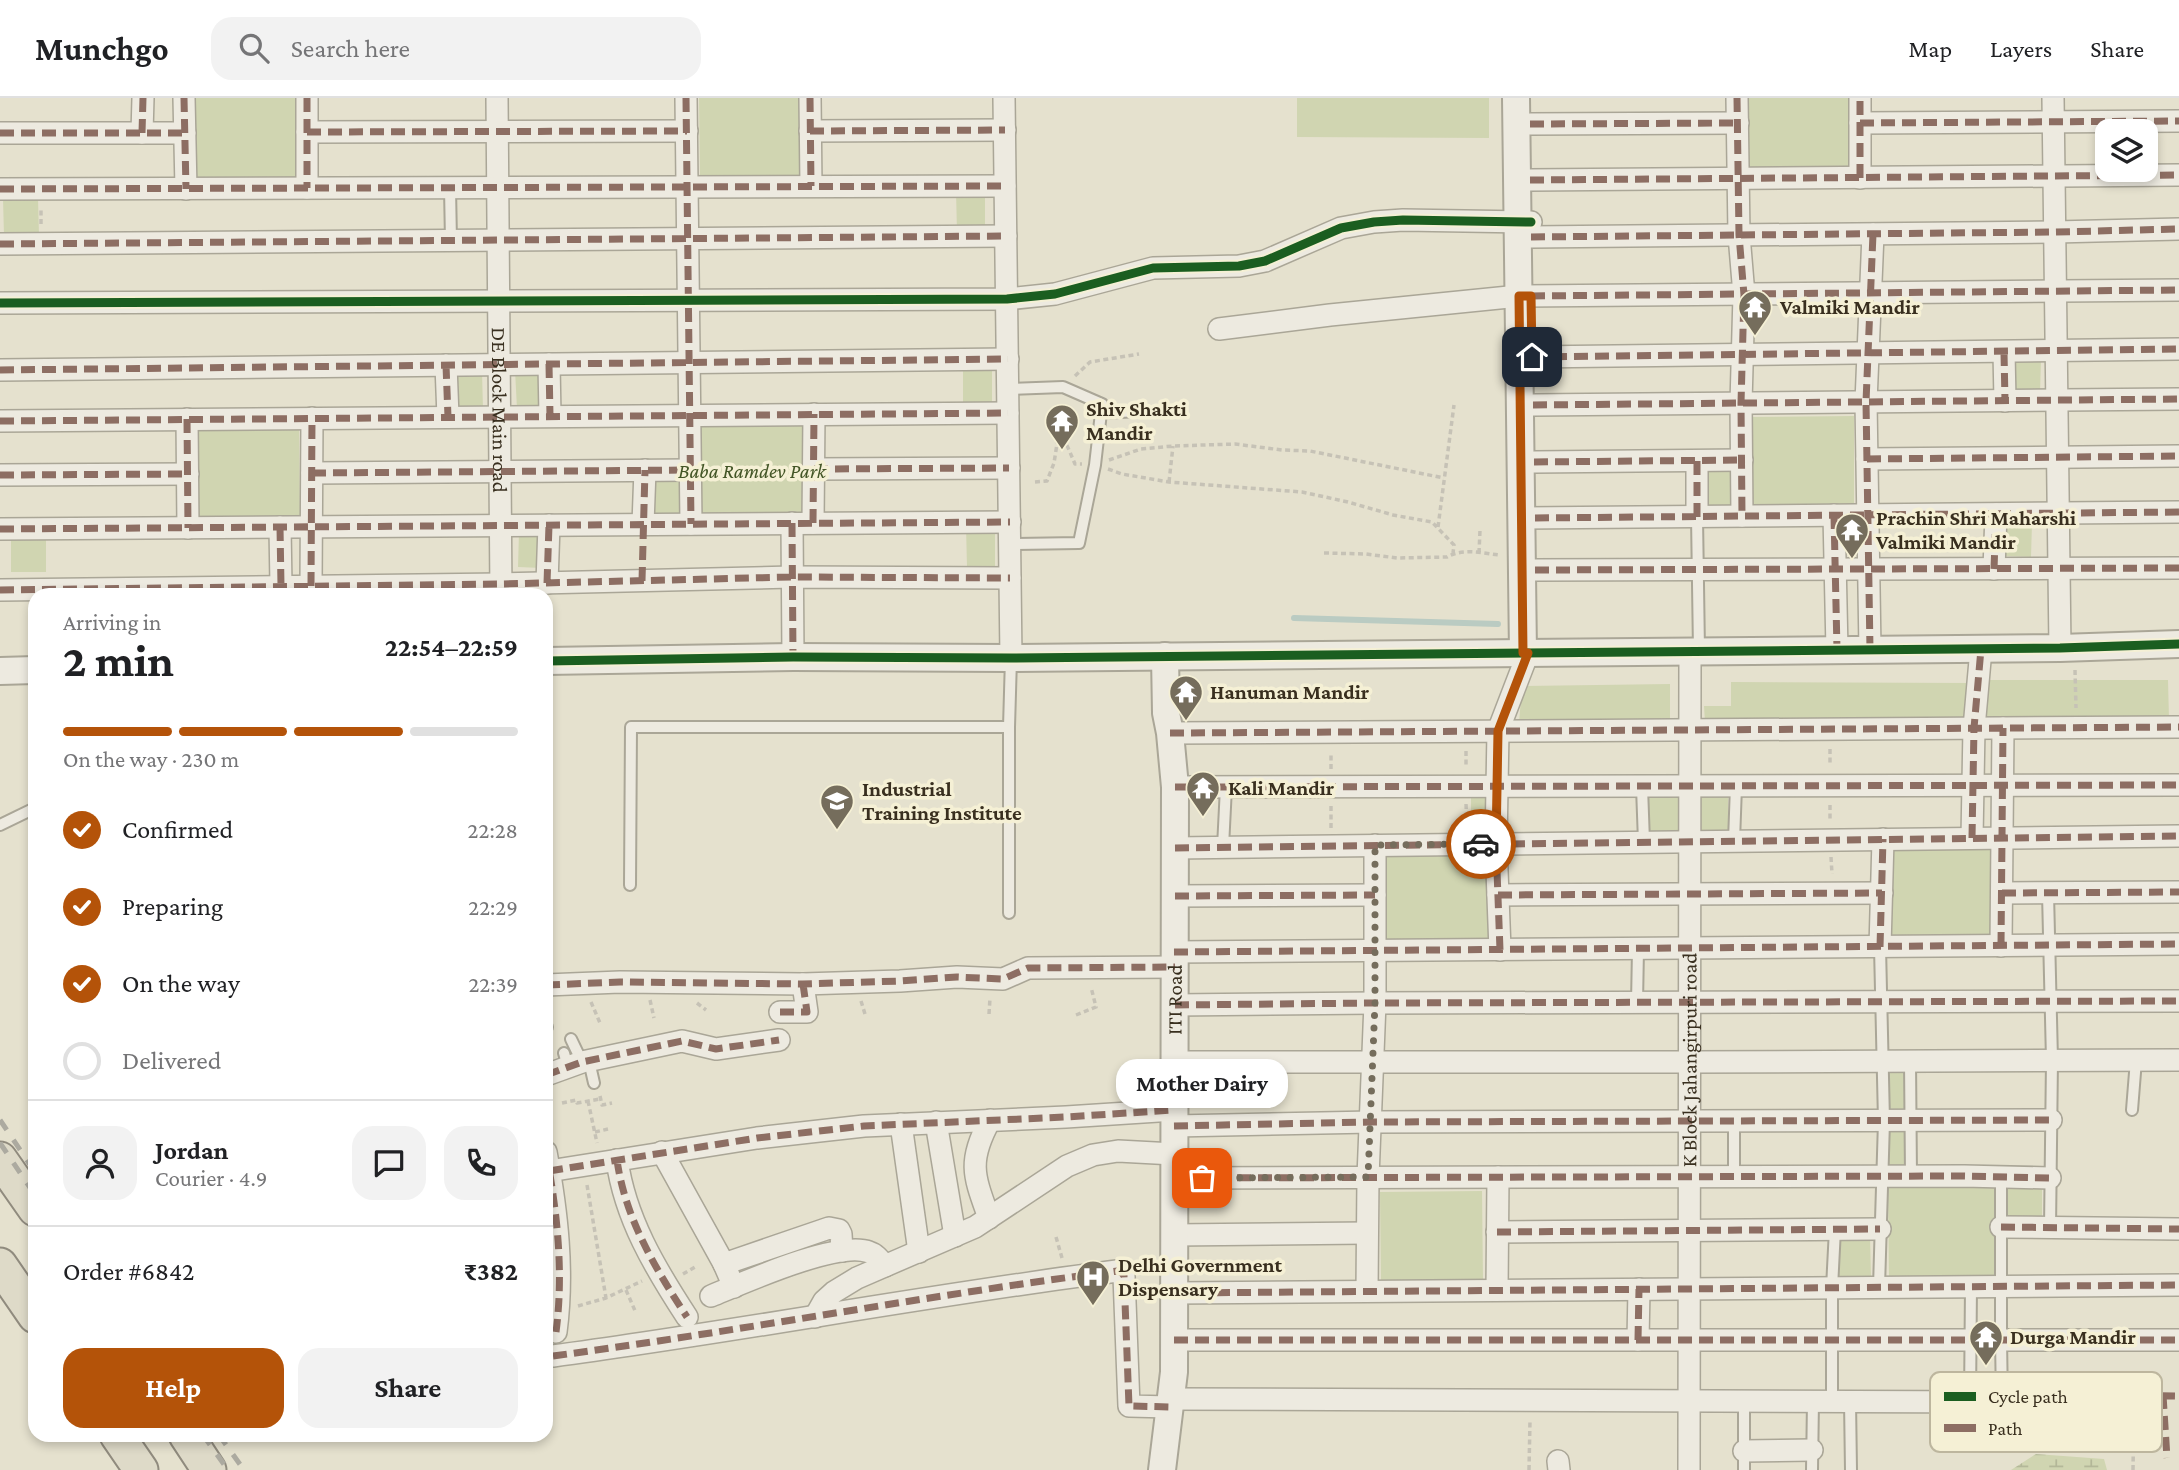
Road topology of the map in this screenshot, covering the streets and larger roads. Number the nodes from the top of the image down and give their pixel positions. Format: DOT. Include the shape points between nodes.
graph roads {
  1 [pos="144,98"];
  2 [pos="184,98"];
  3 [pos="307,98"];
  4 [pos="497,98"];
  5 [pos="686,98"];
  6 [pos="810,98"];
  7 [pos="1004,98"];
  8 [pos="1516,98"];
  9 [pos="1529,98"];
  10 [pos="1737,98"];
  11 [pos="1860,98"];
  12 [pos="2053,98"];
  13 [pos="2179,121"];
  14 [pos="2054,122"];
  15 [pos="1738,123"];
  16 [pos="1860,123"];
  17 [pos="1530,124"];
  18 [pos="1005,130"];
  19 [pos="687,131"];
  20 [pos="810,131"];
  21 [pos="307,132"];
  22 [pos="498,132"];
  23 [pos="0,133"];
  24 [pos="142,133"];
  25 [pos="185,133"];
  26 [pos="2179,175"];
  27 [pos="2054,176"];
  28 [pos="1860,178"];
  29 [pos="1739,179"];
  30 [pos="1530,180"];
  31 [pos="811,186"];
  32 [pos="1006,186"];
  33 [pos="688,187"];
  34 [pos="307,188"];
  35 [pos="498,188"];
  36 [pos="186,189"];
  37 [pos="0,190"];
  38 [pos="1526,227"];
  39 [pos="2179,229"];
  40 [pos="2055,232"];
  41 [pos="1873,234"];
  42 [pos="1739,235"];
  43 [pos="1006,236"];
  44 [pos="688,239"];
  45 [pos="498,240"];
  46 [pos="0,244"];
  47 [pos="2179,290"];
  48 [pos="2056,293"];
  49 [pos="1870,294"];
  50 [pos="1744,295"];
  51 [pos="1525,296"];
  52 [pos="1007,299"];
  53 [pos="688,300"];
  54 [pos="499,301"];
  55 [pos="0,303"];
  56 [pos="1219,329"];
  57 [pos="2179,349"];
  58 [pos="2056,351"];
  59 [pos="2004,352"];
  60 [pos="1868,353"];
  61 [pos="1742,354"];
  62 [pos="1532,357"];
  63 [pos="1008,359"];
  64 [pos="689,362"];
  65 [pos="499,364"];
  66 [pos="549,364"];
  67 [pos="446,365"];
  68 [pos="0,370"];
  69 [pos="2179,399"];
  70 [pos="2057,400"];
  71 [pos="2005,401"];
  72 [pos="1866,402"];
  73 [pos="1741,403"];
  74 [pos="1533,405"];
  75 [pos="1008,412"];
  76 [pos="814,414"];
  77 [pos="689,415"];
  78 [pos="550,416"];
  79 [pos="448,417"];
  80 [pos="500,417"];
  81 [pos="312,418"];
  82 [pos="187,419"];
  83 [pos="0,421"];
  84 [pos="2179,456"];
  85 [pos="2058,457"];
  86 [pos="1867,459"];
  87 [pos="1742,460"];
  88 [pos="1697,461"];
  89 [pos="1534,462"];
  90 [pos="1009,468"];
  91 [pos="814,469"];
  92 [pos="645,470"];
  93 [pos="690,470"];
  94 [pos="500,471"];
  95 [pos="312,473"];
  96 [pos="188,474"];
  97 [pos="0,475"];
  98 [pos="2179,512"];
  99 [pos="2058,513"];
  100 [pos="1996,514"];
  101 [pos="1834,515"];
  102 [pos="1869,515"];
  103 [pos="1742,516"];
  104 [pos="1697,517"];
  105 [pos="1528,518"];
  106 [pos="1010,522"];
  107 [pos="803,523"];
  108 [pos="643,524"];
  109 [pos="691,524"];
  110 [pos="550,525"];
  111 [pos="500,526"];
  112 [pos="188,527"];
  113 [pos="280,527"];
  114 [pos="312,527"];
  115 [pos="0,529"];
  116 [pos="1529,564"];
  117 [pos="2179,568"];
  118 [pos="1869,569"];
  119 [pos="1994,569"];
  120 [pos="2059,569"];
  121 [pos="1835,570"];
  122 [pos="792,577"];
  123 [pos="1010,578"];
  124 [pos="547,583"];
  125 [pos="281,586"];
  126 [pos="311,586"];
  127 [pos="140,588"];
  128 [pos="438,588"];
  129 [pos="501,588"];
  130 [pos="509,588"];
  131 [pos="0,590"];
  132 [pos="28,590"];
  133 [pos="2179,644"];
  134 [pos="2067,648"];
  135 [pos="1981,649"];
  136 [pos="1837,650"];
  137 [pos="1870,650"];
  138 [pos="1694,652"];
  139 [pos="1529,653"];
  140 [pos="793,656"];
  141 [pos="1165,656"];
  142 [pos="1012,658"];
  143 [pos="553,662"];
  144 [pos="28,670"];
  145 [pos="0,671"];
  146 [pos="2179,727"];
  147 [pos="1974,728"];
  148 [pos="2003,728"];
  149 [pos="1690,730"];
  150 [pos="1498,731"];
  151 [pos="1170,733"];
  152 [pos="2179,785"];
  153 [pos="1689,786"];
  154 [pos="1973,786"];
  155 [pos="2003,786"];
  156 [pos="1497,787"];
  157 [pos="1175,788"];
  158 [pos="2179,836"];
  159 [pos="1972,838"];
  160 [pos="2002,838"];
  161 [pos="1883,839"];
  162 [pos="1689,842"];
  163 [pos="1496,844"];
  164 [pos="1375,845"];
  165 [pos="1174,848"];
  166 [pos="2179,892"];
  167 [pos="2002,893"];
  168 [pos="1690,894"];
  169 [pos="1882,894"];
  170 [pos="1375,895"];
  171 [pos="1498,895"];
  172 [pos="1175,896"];
  173 [pos="2179,944"];
  174 [pos="2001,946"];
  175 [pos="1880,947"];
  176 [pos="1689,948"];
  177 [pos="1500,950"];
  178 [pos="1375,951"];
  179 [pos="1175,960"];
  180 [pos="803,984"];
  181 [pos="553,985"];
  182 [pos="2179,1001"];
  183 [pos="1375,1003"];
  184 [pos="1689,1003"];
  185 [pos="1175,1005"];
  186 [pos="780,1012"];
  187 [pos="779,1040"];
  188 [pos="2179,1060"];
  189 [pos="1174,1062"];
  190 [pos="1689,1062"];
  191 [pos="1373,1063"];
  192 [pos="553,1072"];
  193 [pos="1174,1118"];
  194 [pos="990,1120"];
  195 [pos="2051,1120"];
  196 [pos="936,1122"];
  197 [pos="1371,1122"];
  198 [pos="1689,1122"];
  199 [pos="901,1124"];
  200 [pos="662,1153"];
  201 [pos="0,1158"];
  202 [pos="553,1162"];
  203 [pos="600,1162"];
  204 [pos="1174,1166"];
  205 [pos="1368,1177"];
  206 [pos="1498,1177"];
  207 [pos="1689,1177"];
  208 [pos="2050,1178"];
  209 [pos="28,1199"];
  210 [pos="553,1206"];
  211 [pos="989,1218"];
  212 [pos="2001,1227"];
  213 [pos="1880,1229"];
  214 [pos="2179,1229"];
  215 [pos="1689,1230"];
  216 [pos="1497,1232"];
  217 [pos="1367,1233"];
  218 [pos="1174,1235"];
  219 [pos="955,1236"];
  220 [pos="842,1251"];
  221 [pos="919,1252"];
  222 [pos="724,1264"];
  223 [pos="0,1265"];
  224 [pos="885,1266"];
  225 [pos="2179,1285"];
  226 [pos="734,1287"];
  227 [pos="1639,1289"];
  228 [pos="1689,1289"];
  229 [pos="1497,1290"];
  230 [pos="1367,1292"];
  231 [pos="1174,1293"];
  232 [pos="711,1296"];
  233 [pos="28,1306"];
  234 [pos="687,1317"];
  235 [pos="815,1317"];
  236 [pos="556,1332"];
  237 [pos="1174,1340"];
  238 [pos="1638,1340"];
  239 [pos="1689,1340"];
  240 [pos="2179,1340"];
  241 [pos="553,1356"];
  242 [pos="1689,1401"];
  243 [pos="1930,1401"];
  244 [pos="1170,1403"];
  245 [pos="122,1442"];
  246 [pos="191,1442"];
  247 [pos="1744,1460"];
  248 [pos="1812,1460"];
  249 [pos="141,1470"];
  250 [pos="209,1470"];
  251 [pos="1162,1470"];
  252 [pos="1689,1470"];
  1 -- 24 [label="street"];
  2 -- 25 [label="street"];
  3 -- 21 [label="street"];
  4 -- 22 [label="street, DE Block Main road"];
  5 -- 19 [label="street"];
  6 -- 20 [label="street"];
  7 -- 18 [label="street"];
  8 -- 38 [label="street"];
  9 -- 17 [label="street"];
  10 -- 15 [label="street"];
  11 -- 16 [label="street"];
  12 -- 14 [label="street"];
  13 -- 14 [label="street"];
  14 -- 16 [label="street"];
  14 -- 27 [label="street"];
  15 -- 17 [label="street"];
  15 -- 29 [label="street"];
  16 -- 28 [label="street"];
  17 -- 30 [label="street"];
  18 -- 20 [label="street"];
  18 -- 32 [label="street"];
  19 -- 22 [label="street"];
  19 -- 33 [label="street"];
  20 -- 31 [label="street"];
  21 -- 22 [label="street"];
  21 -- 34 [label="street"];
  22 -- 35 [label="street, DE Block Main road"];
  23 -- 24 [label="street"];
  24 -- 25 [label="street"];
  25 -- 36 [label="street"];
  26 -- 27 [label="street"];
  27 -- 28 [label="street"];
  27 -- 40 [label="street"];
  28 -- 29 [label="street"];
  29 -- 30 [label="street"];
  29 -- 42 [label="street"];
  30 -- 38 [label="street"];
  31 -- 32 [label="street"];
  31 -- 33 [label="street"];
  32 -- 43 [label="street"];
  33 -- 35 [label="street"];
  33 -- 44 [label="street"];
  34 -- 35 [label="street"];
  34 -- 36 [label="street"];
  35 -- 45 [label="street, DE Block Main road"];
  36 -- 37 [label="street"];
  38 -- 42 [label="street"];
  38 -- 51 [label="street"];
  38 -- 52 [label="street" via="1374,222 1341,228 1265,261 1153,268 1055,294"];
  39 -- 40 [label="street"];
  40 -- 41 [label="street"];
  40 -- 48 [label="street"];
  41 -- 42 [label="street"];
  41 -- 49 [label="street"];
  42 -- 50 [label="street"];
  43 -- 44 [label="street"];
  43 -- 52 [label="street"];
  44 -- 45 [label="street"];
  44 -- 53 [label="street"];
  45 -- 46 [label="street"];
  45 -- 54 [label="street, DE Block Main road"];
  47 -- 48 [label="street"];
  48 -- 49 [label="street"];
  48 -- 58 [label="street"];
  49 -- 50 [label="street"];
  49 -- 60 [label="street"];
  50 -- 51 [label="street"];
  50 -- 61 [label="street"];
  51 -- 56 [label="street"];
  51 -- 62 [label="street"];
  51 -- 105 [label="street"];
  52 -- 53 [label="street"];
  52 -- 63 [label="street"];
  53 -- 54 [label="street"];
  53 -- 64 [label="street"];
  54 -- 55 [label="street"];
  54 -- 65 [label="street, DE Block Main road"];
  57 -- 58 [label="street"];
  58 -- 59 [label="street"];
  58 -- 70 [label="street"];
  59 -- 60 [label="street"];
  59 -- 71 [label="street"];
  60 -- 61 [label="street"];
  60 -- 72 [label="street"];
  61 -- 62 [label="street"];
  61 -- 73 [label="street"];
  62 -- 74 [label="street"];
  63 -- 64 [label="street"];
  63 -- 75 [label="street"];
  64 -- 66 [label="street"];
  64 -- 77 [label="street"];
  65 -- 66 [label="street"];
  65 -- 67 [label="street"];
  65 -- 80 [label="street, DE Block Main road"];
  66 -- 78 [label="street"];
  67 -- 68 [label="street"];
  67 -- 79 [label="street"];
  69 -- 70 [label="street"];
  70 -- 71 [label="street"];
  70 -- 85 [label="street"];
  71 -- 72 [label="street"];
  72 -- 73 [label="street"];
  72 -- 86 [label="street"];
  73 -- 74 [label="street"];
  73 -- 87 [label="street"];
  74 -- 89 [label="street"];
  75 -- 76 [label="street"];
  75 -- 90 [label="street"];
  76 -- 77 [label="street"];
  76 -- 91 [label="street"];
  77 -- 78 [label="street"];
  77 -- 93 [label="street"];
  78 -- 80 [label="street"];
  79 -- 80 [label="street"];
  79 -- 81 [label="street"];
  80 -- 94 [label="street, DE Block Main road"];
  81 -- 82 [label="street"];
  81 -- 95 [label="street"];
  82 -- 83 [label="street"];
  82 -- 96 [label="street"];
  84 -- 85 [label="street"];
  85 -- 86 [label="street"];
  85 -- 99 [label="street"];
  86 -- 102 [label="street"];
  87 -- 88 [label="street"];
  87 -- 103 [label="street"];
  88 -- 89 [label="street"];
  88 -- 104 [label="street"];
  89 -- 105 [label="street"];
  90 -- 91 [label="street"];
  90 -- 106 [label="street"];
  91 -- 107 [label="street"];
  92 -- 93 [label="street"];
  92 -- 94 [label="street"];
  92 -- 108 [label="street"];
  93 -- 109 [label="street"];
  94 -- 95 [label="street"];
  94 -- 111 [label="street, DE Block Main road"];
  95 -- 114 [label="street"];
  96 -- 97 [label="street"];
  96 -- 112 [label="street"];
  98 -- 99 [label="street"];
  99 -- 100 [label="street"];
  99 -- 120 [label="street"];
  100 -- 102 [label="street"];
  100 -- 119 [label="street"];
  101 -- 102 [label="street"];
  101 -- 103 [label="street"];
  101 -- 121 [label="street"];
  102 -- 118 [label="street"];
  103 -- 104 [label="street"];
  104 -- 105 [label="street"];
  105 -- 116 [label="street"];
  106 -- 107 [label="street"];
  106 -- 123 [label="street"];
  107 -- 109 [label="street"];
  107 -- 122 [label="street"];
  108 -- 109 [label="street"];
  108 -- 110 [label="street"];
  110 -- 111 [label="street"];
  110 -- 124 [label="street"];
  111 -- 114 [label="street"];
  111 -- 129 [label="street, DE Block Main road"];
  112 -- 113 [label="street"];
  112 -- 115 [label="street"];
  113 -- 114 [label="street"];
  113 -- 125 [label="street"];
  114 -- 126 [label="street"];
  116 -- 121 [label="street"];
  116 -- 139 [label="street"];
  117 -- 120 [label="street"];
  118 -- 119 [label="street"];
  118 -- 121 [label="street"];
  118 -- 137 [label="street"];
  119 -- 120 [label="street"];
  120 -- 134 [label="street"];
  121 -- 136 [label="street"];
  122 -- 123 [label="street"];
  122 -- 124 [label="street"];
  122 -- 140 [label="street"];
  123 -- 142 [label="street"];
  124 -- 130 [label="street"];
  125 -- 126 [label="street"];
  125 -- 127 [label="street"];
  126 -- 128 [label="street"];
  131 -- 132 [label="street"];
  133 -- 134 [label="street"];
  134 -- 135 [label="street"];
  135 -- 137 [label="street"];
  135 -- 147 [label="street"];
  136 -- 137 [label="street"];
  136 -- 138 [label="street"];
  138 -- 139 [label="street"];
  138 -- 149 [label="street, K Block Jahangirpuri road"];
  139 -- 141 [label="street"];
  139 -- 150 [label="street"];
  140 -- 142 [label="street"];
  140 -- 143 [label="street"];
  141 -- 142 [label="street"];
  141 -- 151 [label="street, ITI Road"];
  144 -- 145 [label="street"];
  146 -- 148 [label="street"];
  147 -- 148 [label="street"];
  147 -- 149 [label="street"];
  147 -- 154 [label="street"];
  148 -- 155 [label="street"];
  149 -- 150 [label="street"];
  149 -- 153 [label="street, K Block Jahangirpuri road"];
  150 -- 151 [label="street"];
  150 -- 156 [label="street"];
  151 -- 157 [label="street, ITI Road"];
  152 -- 155 [label="street"];
  153 -- 154 [label="street"];
  153 -- 156 [label="street"];
  153 -- 162 [label="street, K Block Jahangirpuri road"];
  154 -- 155 [label="street"];
  154 -- 159 [label="street"];
  155 -- 160 [label="street"];
  156 -- 157 [label="street"];
  156 -- 163 [label="street"];
  157 -- 165 [label="street, ITI Road"];
  158 -- 160 [label="street"];
  159 -- 160 [label="street"];
  159 -- 161 [label="street"];
  160 -- 167 [label="street"];
  161 -- 162 [label="street"];
  161 -- 169 [label="street"];
  162 -- 163 [label="street"];
  162 -- 168 [label="street, K Block Jahangirpuri road"];
  163 -- 164 [label="street"];
  163 -- 171 [label="street"];
  164 -- 165 [label="street"];
  164 -- 170 [label="street"];
  165 -- 172 [label="street, ITI Road"];
  166 -- 167 [label="street"];
  167 -- 174 [label="street"];
  168 -- 169 [label="street"];
  168 -- 171 [label="street"];
  168 -- 176 [label="street, K Block Jahangirpuri road"];
  169 -- 175 [label="street"];
  170 -- 172 [label="street"];
  170 -- 178 [label="street"];
  171 -- 177 [label="street"];
  172 -- 179 [label="street, ITI Road"];
  173 -- 174 [label="street"];
  174 -- 175 [label="street"];
  175 -- 176 [label="street"];
  176 -- 177 [label="street"];
  176 -- 184 [label="street, K Block Jahangirpuri road"];
  177 -- 178 [label="street"];
  178 -- 179 [label="street"];
  178 -- 183 [label="street"];
  179 -- 180 [label="street" via="1028,968 1003,979"];
  179 -- 185 [label="street, ITI Road"];
  180 -- 181 [label="street"];
  180 -- 186 [label="street" via="807,1012"];
  182 -- 184 [label="street"];
  183 -- 184 [label="street"];
  183 -- 185 [label="street"];
  183 -- 191 [label="street"];
  184 -- 190 [label="street, K Block Jahangirpuri road"];
  185 -- 189 [label="street, ITI Road"];
  187 -- 192 [label="street" via="716,1049 682,1041 576,1061"];
  188 -- 190 [label="street"];
  189 -- 191 [label="street"];
  189 -- 193 [label="street, ITI Road"];
  190 -- 191 [label="street"];
  190 -- 198 [label="street, K Block Jahangirpuri road"];
  191 -- 197 [label="street"];
  193 -- 194 [label="street"];
  193 -- 197 [label="street"];
  193 -- 204 [label="street, ITI Road"];
  194 -- 196 [label="street"];
  194 -- 211 [label="street" via="980,1138 974,1172"];
  195 -- 198 [label="street"];
  196 -- 199 [label="street"];
  196 -- 219 [label="street"];
  197 -- 198 [label="street"];
  197 -- 205 [label="street"];
  198 -- 207 [label="street, K Block Jahangirpuri road"];
  199 -- 200 [label="street"];
  199 -- 221 [label="street"];
  200 -- 203 [label="street"];
  200 -- 222 [label="street"];
  201 -- 209 [label="highway"];
  202 -- 203 [label="street"];
  203 -- 234 [label="street" via="622,1193 658,1273"];
  204 -- 205 [label="street"];
  204 -- 211 [label="street" via="1118,1151 1093,1155 1067,1166"];
  204 -- 218 [label="street, ITI Road"];
  205 -- 206 [label="street"];
  205 -- 217 [label="street"];
  206 -- 207 [label="street"];
  206 -- 216 [label="street"];
  207 -- 208 [label="street"];
  207 -- 215 [label="street, K Block Jahangirpuri road"];
  210 -- 236 [label="street" via="560,1268"];
  211 -- 219 [label="street"];
  212 -- 214 [label="street"];
  213 -- 215 [label="street"];
  215 -- 216 [label="street"];
  215 -- 228 [label="street, K Block Jahangirpuri road"];
  216 -- 229 [label="street"];
  217 -- 218 [label="street"];
  217 -- 230 [label="street"];
  218 -- 231 [label="street, ITI Road"];
  219 -- 221 [label="street"];
  220 -- 222 [label="street" via="839,1230 829,1228"];
  220 -- 224 [label="street" via="868,1251"];
  220 -- 226 [label="street"];
  221 -- 224 [label="street"];
  222 -- 226 [label="street"];
  223 -- 233 [label="highway"];
  224 -- 235 [label="street" via="834,1292"];
  225 -- 228 [label="street"];
  226 -- 232 [label="street"];
  227 -- 228 [label="street"];
  227 -- 229 [label="street"];
  227 -- 238 [label="street"];
  228 -- 239 [label="street, K Block Jahangirpuri road"];
  229 -- 230 [label="street"];
  230 -- 231 [label="street"];
  231 -- 237 [label="street, ITI Road"];
  235 -- 241 [label="street"];
  235 -- 244 [label="street" via="1041,1280 1121,1272 1129,1406"];
  237 -- 238 [label="street"];
  237 -- 244 [label="street, ITI Road"];
  238 -- 239 [label="street"];
  239 -- 240 [label="street"];
  239 -- 242 [label="street, K Block Jahangirpuri road"];
  242 -- 243 [label="street"];
  242 -- 244 [label="street"];
  242 -- 252 [label="street, K Block Jahangirpuri road"];
  244 -- 251 [label="street, ITI Road"];
  245 -- 249 [label="highway"];
  246 -- 250 [label="highway"];
  247 -- 248 [label="street"];
}
